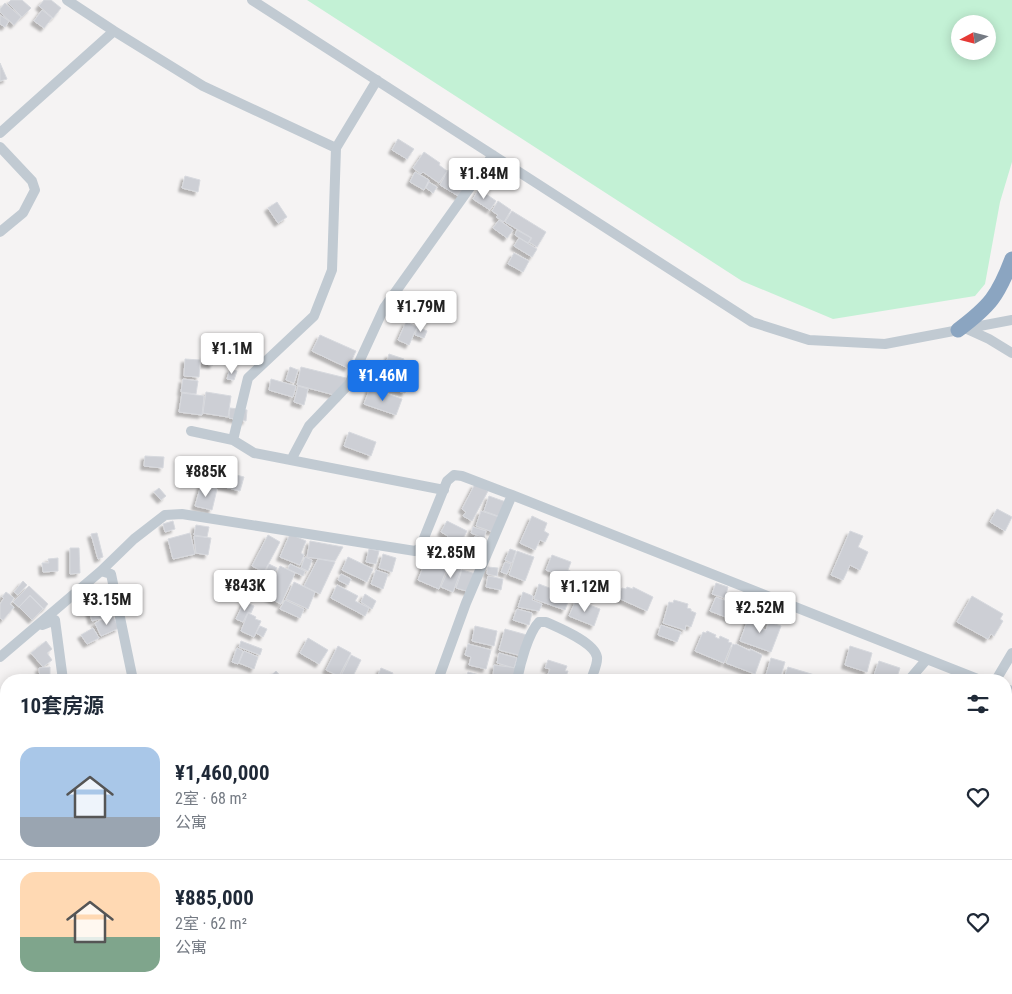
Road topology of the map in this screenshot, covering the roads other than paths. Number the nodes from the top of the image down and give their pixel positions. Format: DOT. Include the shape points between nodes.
graph roads {
  1 [pos="67,0"];
  2 [pos="252,0"];
  3 [pos="114,31"];
  4 [pos="377,80"];
  5 [pos="0,133"];
  6 [pos="0,147"];
  7 [pos="336,148"];
  8 [pos="493,155"];
  9 [pos="0,232"];
  10 [pos="1012,259"];
  11 [pos="1012,320"];
  12 [pos="962,330"];
  13 [pos="1012,353"];
  14 [pos="191,431"];
  15 [pos="233,440"];
  16 [pos="291,460"];
  17 [pos="444,490"];
  18 [pos="512,495"];
  19 [pos="101,571"];
  20 [pos="35,627"];
  21 [pos="1012,653"];
  22 [pos="0,657"];
  23 [pos="927,659"];
  24 [pos="62,674"];
  25 [pos="131,674"];
  26 [pos="440,674"];
  27 [pos="518,674"];
  28 [pos="593,674"];
  29 [pos="914,674"];
  30 [pos="965,674"];
  31 [pos="1000,674"];
  1 -- 3 [label="street"];
  2 -- 4 [label="street"];
  3 -- 5 [label="street"];
  3 -- 7 [label="street" via="203,86"];
  4 -- 7 [label="street"];
  4 -- 8 [label="street"];
  6 -- 9 [label="street" via="32,181 35,190 23,213"];
  7 -- 15 [label="street" via="332,270 314,316 248,378"];
  8 -- 12 [label="street" via="752,322 809,340 885,344"];
  8 -- 16 [label="street" via="384,308 349,384 308,426"];
  10 -- 12 [label="highway" via="1002,286 980,314"];
  11 -- 12 [label="street"];
  12 -- 13 [label="street" via="989,339"];
  14 -- 15 [label="street"];
  15 -- 16 [label="street" via="254,453"];
  16 -- 17 [label="street"];
  17 -- 18 [label="street" via="454,475"];
  17 -- 19 [label="street" via="420,548 415,551 165,514"];
  18 -- 23 [label="street"];
  18 -- 26 [label="street"];
  19 -- 20 [label="street"];
  19 -- 25 [label="street" via="112,574"];
  20 -- 22 [label="street"];
  20 -- 24 [label="street" via="55,620"];
  21 -- 31 [label="street"];
  23 -- 29 [label="street"];
  23 -- 30 [label="street"];
  27 -- 28 [label="street" via="533,628 539,622 546,622 588,643 597,658"];
}
